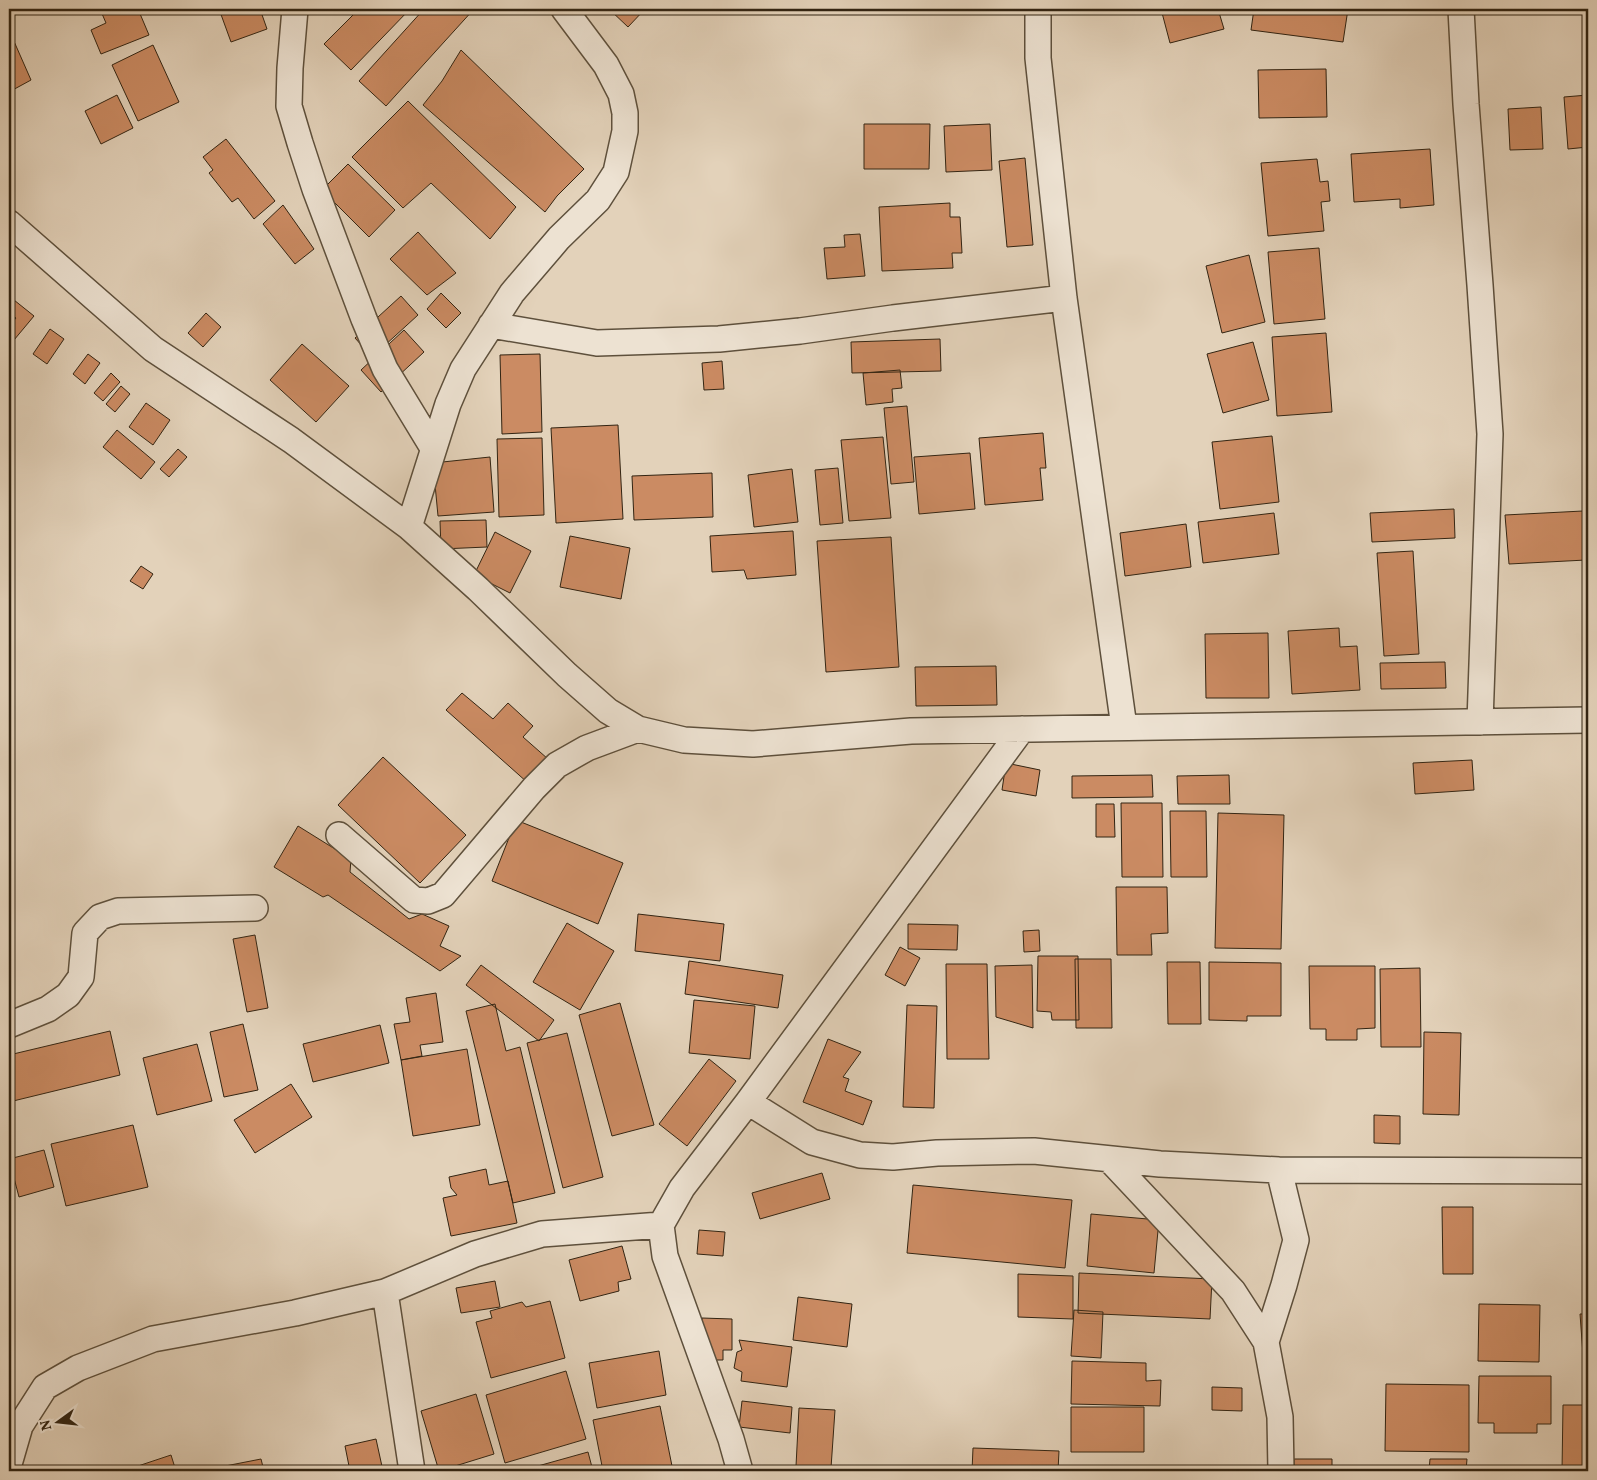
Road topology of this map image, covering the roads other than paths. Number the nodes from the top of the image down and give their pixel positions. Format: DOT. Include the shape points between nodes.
graph roads {
  1 [pos="295,9"];
  2 [pos="564,9"];
  3 [pos="1038,9"];
  4 [pos="1461,9"];
  5 [pos="9,223"];
  6 [pos="1064,298"];
  7 [pos="491,326"];
  8 [pos="433,448"];
  9 [pos="409,527"];
  10 [pos="1588,720"];
  11 [pos="1480,722"];
  12 [pos="1124,727"];
  13 [pos="638,729"];
  14 [pos="1022,729"];
  15 [pos="339,835"];
  16 [pos="255,908"];
  17 [pos="9,1025"];
  18 [pos="748,1102"];
  19 [pos="1109,1159"];
  20 [pos="1279,1170"];
  21 [pos="1588,1171"];
  22 [pos="661,1226"];
  23 [pos="385,1292"];
  24 [pos="1266,1342"];
  25 [pos="9,1464"];
  26 [pos="412,1471"];
  27 [pos="740,1471"];
  28 [pos="1281,1471"];
  1 -- 8 [label="street" via="289,106 300,143 385,369"];
  2 -- 7 [label="street" via="606,65 621,94 625,131 616,172 598,200 559,238 512,293"];
  3 -- 6 [label="street" via="1038,58"];
  4 -- 11 [label="street" via="1490,434"];
  5 -- 9 [label="street" via="152,349 291,440"];
  6 -- 7 [label="street" via="719,339 597,343"];
  6 -- 12 [label="street"];
  7 -- 8 [label="street" via="463,369"];
  8 -- 9 [label="street"];
  9 -- 13 [label="street" via="608,711"];
  10 -- 11 [label="street"];
  11 -- 12 [label="street"];
  12 -- 14 [label="street"];
  13 -- 14 [label="street" via="684,740 753,744 911,731"];
  13 -- 15 [label="street" via="587,748 557,765 443,895 428,901 414,900"];
  14 -- 18 [label="street"];
  16 -- 17 [label="street" via="118,911 100,917 85,933 81,977 68,996 48,1009"];
  18 -- 19 [label="street" via="812,1142 860,1155 893,1157 1034,1151"];
  18 -- 22 [label="street" via="682,1188"];
  19 -- 20 [label="street"];
  19 -- 24 [label="street" via="1233,1291"];
  20 -- 21 [label="street"];
  20 -- 24 [label="street" via="1296,1240"];
  22 -- 23 [label="street" via="542,1234 475,1254"];
  22 -- 27 [label="street" via="665,1256"];
  23 -- 25 [label="street" via="295,1313 153,1339 78,1368 44,1387 20,1426"];
  23 -- 26 [label="street"];
  24 -- 28 [label="street" via="1280,1417"];
}
